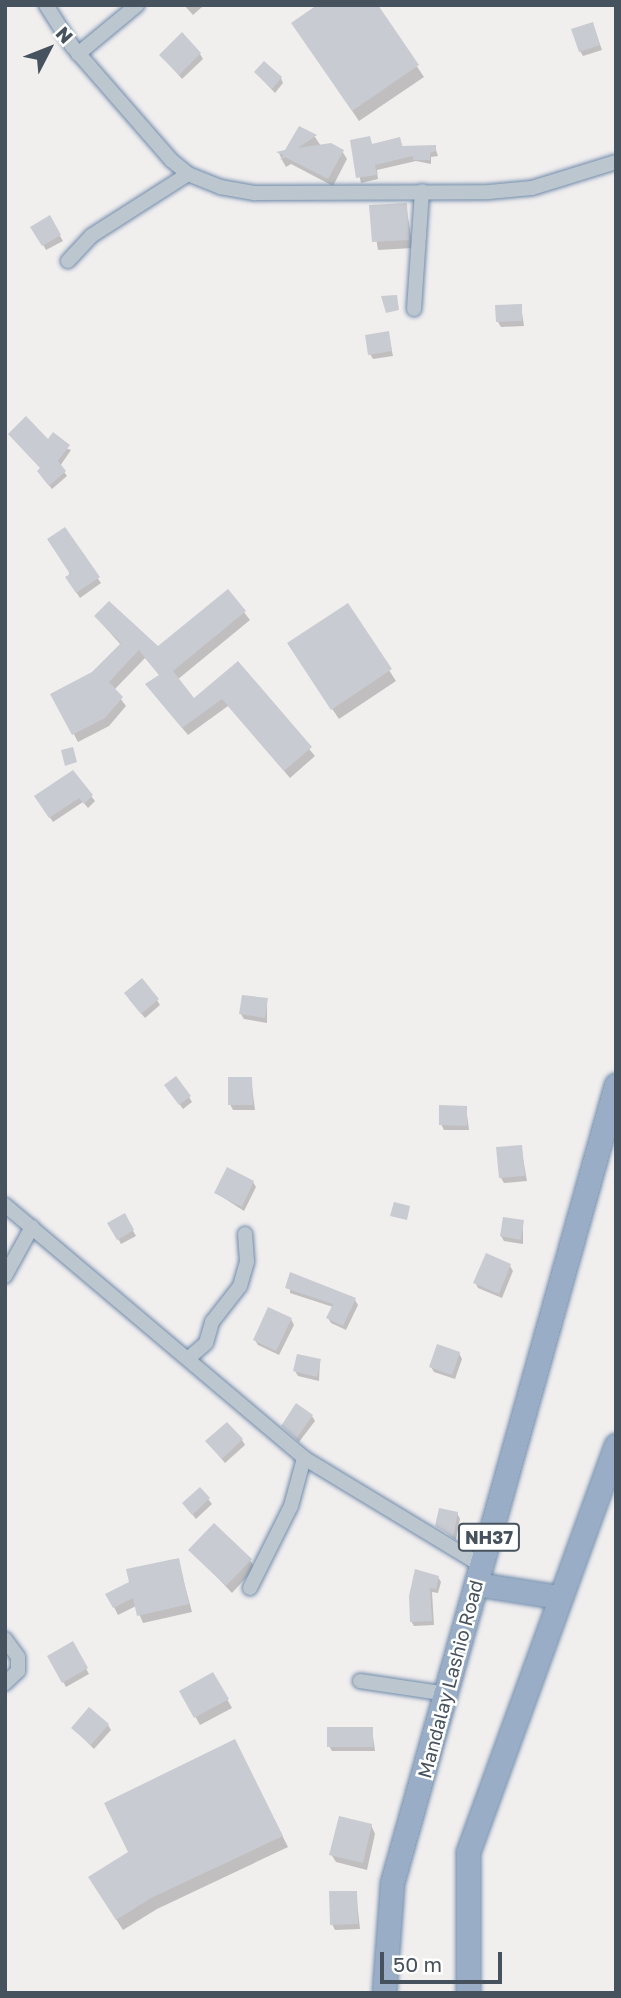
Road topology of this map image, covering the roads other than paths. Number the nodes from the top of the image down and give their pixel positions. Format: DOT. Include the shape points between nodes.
graph roads {
  1 [pos="47,5"];
  2 [pos="137,5"];
  3 [pos="78,54"];
  4 [pos="616,162"];
  5 [pos="188,174"];
  6 [pos="422,191"];
  7 [pos="68,261"];
  8 [pos="414,309"];
  9 [pos="616,1085"];
  10 [pos="5,1205"];
  11 [pos="32,1227"];
  12 [pos="245,1234"];
  13 [pos="5,1276"];
  14 [pos="190,1357"];
  15 [pos="616,1445"];
  16 [pos="303,1458"];
  17 [pos="479,1574"];
  18 [pos="250,1588"];
  19 [pos="559,1597"];
  20 [pos="5,1639"];
  21 [pos="360,1681"];
  22 [pos="5,1683"];
  23 [pos="447,1694"];
  24 [pos="384,1993"];
  25 [pos="468,1993"];
  1 -- 3 [label="street"];
  2 -- 3 [label="street"];
  3 -- 5 [label="street"];
  4 -- 6 [label="street" via="532,187"];
  5 -- 6 [label="street" via="255,193"];
  5 -- 7 [label="street" via="113,220"];
  6 -- 8 [label="street"];
  9 -- 17 [label="highway, Mandalay Lashio Road / NH37" via="545,1325"];
  10 -- 11 [label="street"];
  11 -- 13 [label="street"];
  11 -- 14 [label="street"];
  12 -- 14 [label="street" via="247,1262 240,1286 212,1322 206,1343"];
  14 -- 16 [label="street"];
  15 -- 19 [label="highway"];
  16 -- 17 [label="street"];
  16 -- 18 [label="street" via="291,1506"];
  17 -- 19 [label="highway"];
  17 -- 23 [label="highway, Mandalay Lashio Road / NH37"];
  19 -- 25 [label="highway" via="468,1852"];
  20 -- 22 [label="street" via="18,1657 18,1671"];
  21 -- 23 [label="street"];
  23 -- 24 [label="highway, Mandalay Lashio Road / NH37" via="392,1883"];
}
